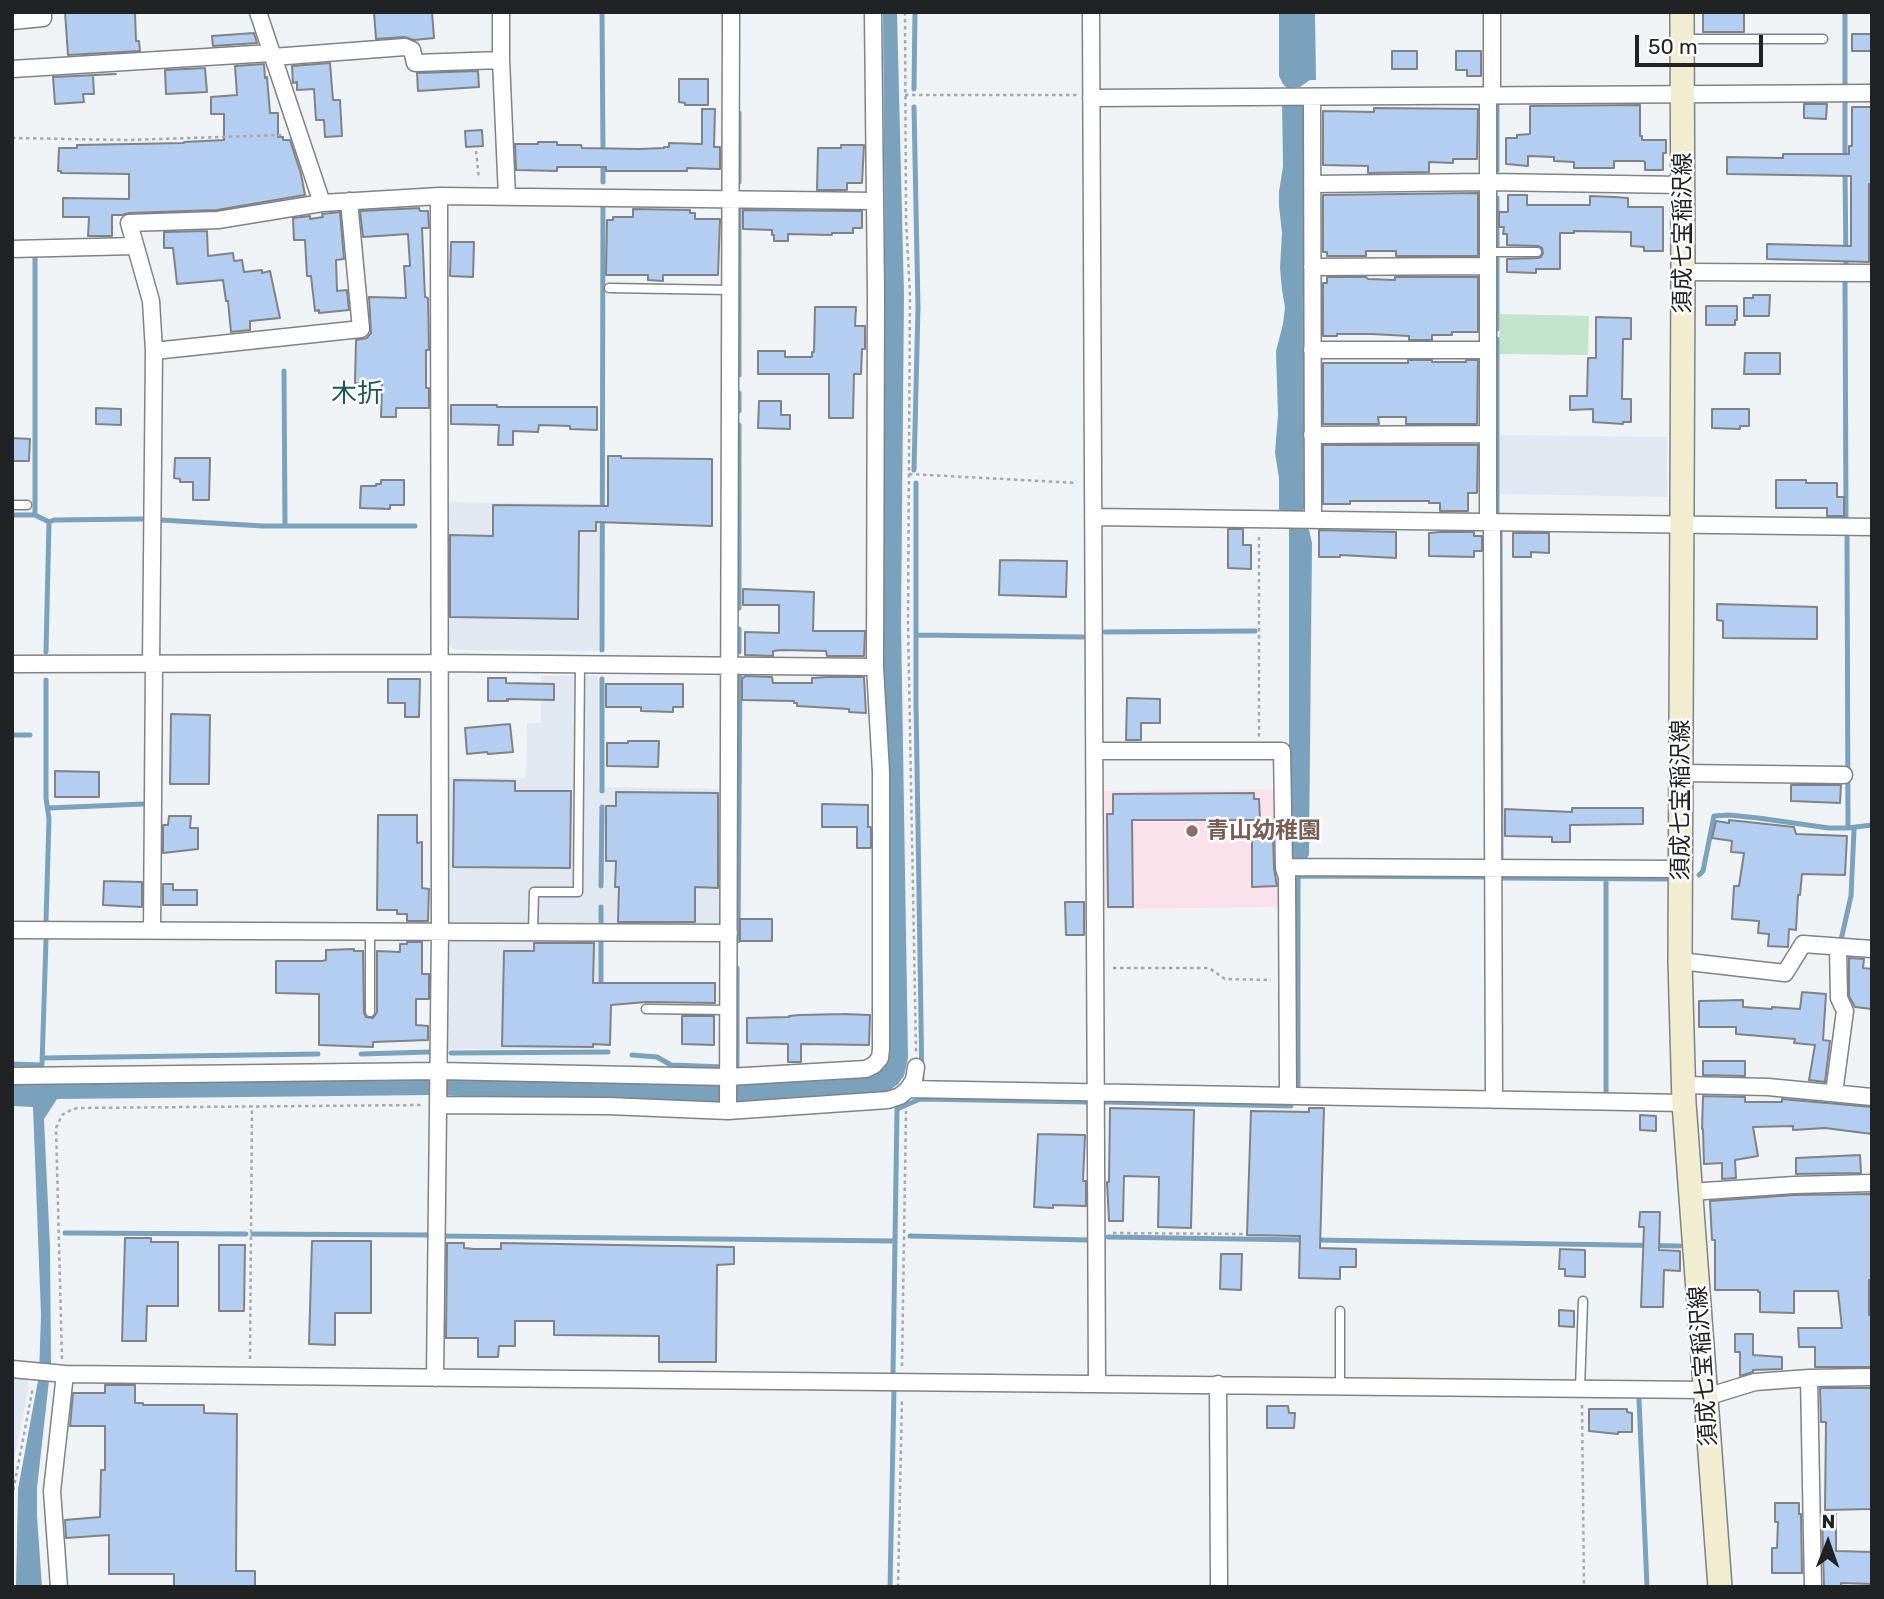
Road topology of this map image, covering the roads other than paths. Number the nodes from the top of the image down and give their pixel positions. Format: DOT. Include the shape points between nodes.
graph roads {
  1 [pos="43,12"];
  2 [pos="258,12"];
  3 [pos="501,12"];
  4 [pos="732,12"];
  5 [pos="873,12"];
  6 [pos="1091,12"];
  7 [pos="1492,12"];
  8 [pos="1682,12"];
  9 [pos="12,21"];
  10 [pos="1682,39"];
  11 [pos="1823,39"];
  12 [pos="272,55"];
  13 [pos="501,60"];
  14 [pos="12,69"];
  15 [pos="1682,93"];
  16 [pos="1872,93"];
  17 [pos="1490,95"];
  18 [pos="1091,96"];
  19 [pos="1312,97"];
  20 [pos="1488,182"];
  21 [pos="1312,184"];
  22 [pos="1682,185"];
  23 [pos="439,196"];
  24 [pos="507,197"];
  25 [pos="730,199"];
  26 [pos="349,201"];
  27 [pos="875,201"];
  28 [pos="322,203"];
  29 [pos="135,246"];
  30 [pos="12,249"];
  31 [pos="1537,252"];
  32 [pos="1488,259"];
  33 [pos="1312,267"];
  34 [pos="1683,272"];
  35 [pos="1872,273"];
  36 [pos="609,288"];
  37 [pos="730,290"];
  38 [pos="1488,350"];
  39 [pos="154,351"];
  40 [pos="1312,351"];
  41 [pos="1488,434"];
  42 [pos="1312,435"];
  43 [pos="12,505"];
  44 [pos="27,506"];
  45 [pos="1093,517"];
  46 [pos="1312,520"];
  47 [pos="1490,522"];
  48 [pos="1682,524"];
  49 [pos="1872,527"];
  50 [pos="439,663"];
  51 [pos="12,664"];
  52 [pos="152,664"];
  53 [pos="580,664"];
  54 [pos="729,664"];
  55 [pos="875,667"];
  56 [pos="1094,751"];
  57 [pos="1681,773"];
  58 [pos="1844,775"];
  59 [pos="1284,867"];
  60 [pos="1494,868"];
  61 [pos="1681,869"];
  62 [pos="12,930"];
  63 [pos="152,930"];
  64 [pos="370,931"];
  65 [pos="440,931"];
  66 [pos="533,932"];
  67 [pos="729,933"];
  68 [pos="1838,947"];
  69 [pos="1872,949"];
  70 [pos="1681,961"];
  71 [pos="646,1009"];
  72 [pos="729,1010"];
  73 [pos="370,1012"];
  74 [pos="916,1067"];
  75 [pos="438,1074"];
  76 [pos="12,1076"];
  77 [pos="728,1080"];
  78 [pos="908,1089"];
  79 [pos="1096,1093"];
  80 [pos="1834,1093"];
  81 [pos="1684,1094"];
  82 [pos="1288,1096"];
  83 [pos="1872,1097"];
  84 [pos="1494,1100"];
  85 [pos="438,1102"];
  86 [pos="728,1109"];
  87 [pos="1872,1183"];
  88 [pos="1690,1192"];
  89 [pos="1583,1301"];
  90 [pos="1340,1311"];
  91 [pos="12,1369"];
  92 [pos="60,1374"];
  93 [pos="1872,1377"];
  94 [pos="435,1378"];
  95 [pos="1809,1378"];
  96 [pos="1097,1384"];
  97 [pos="1219,1384"];
  98 [pos="1340,1386"];
  99 [pos="1581,1389"];
  100 [pos="1706,1394"];
  101 [pos="59,1587"];
  102 [pos="1219,1587"];
  103 [pos="1720,1587"];
  104 [pos="1813,1587"];
  1 -- 9 [label="street" via="43,18"];
  2 -- 12 [label="street"];
  3 -- 13 [label="street"];
  4 -- 25 [label="street"];
  5 -- 27 [label="street"];
  6 -- 18 [label="street"];
  7 -- 17 [label="street"];
  8 -- 10 [label="main road, 須成七宝稲沢線"];
  10 -- 11 [label="lane"];
  10 -- 15 [label="main road, 須成七宝稲沢線"];
  12 -- 13 [label="street" via="405,47 412,50 415,63"];
  12 -- 14 [label="street"];
  12 -- 28 [label="street"];
  13 -- 24 [label="street"];
  15 -- 16 [label="street"];
  15 -- 17 [label="street"];
  15 -- 22 [label="main road, 須成七宝稲沢線"];
  17 -- 19 [label="street"];
  17 -- 20 [label="street"];
  18 -- 19 [label="street"];
  18 -- 45 [label="street"];
  19 -- 21 [label="street"];
  20 -- 21 [label="street"];
  20 -- 22 [label="street"];
  20 -- 32 [label="street"];
  21 -- 33 [label="street"];
  22 -- 34 [label="main road, 須成七宝稲沢線"];
  23 -- 24 [label="street"];
  23 -- 26 [label="street"];
  23 -- 50 [label="street"];
  24 -- 25 [label="street"];
  25 -- 27 [label="street"];
  25 -- 37 [label="street"];
  26 -- 28 [label="street"];
  26 -- 39 [label="street" via="361,329"];
  27 -- 55 [label="street"];
  28 -- 29 [label="street" via="218,220 129,223"];
  29 -- 30 [label="street"];
  29 -- 39 [label="street" via="151,301"];
  31 -- 32 [label="lane"];
  32 -- 33 [label="street"];
  32 -- 38 [label="street"];
  33 -- 40 [label="street"];
  34 -- 35 [label="street"];
  34 -- 48 [label="main road, 須成七宝稲沢線"];
  36 -- 37 [label="lane"];
  37 -- 54 [label="street"];
  38 -- 40 [label="street"];
  38 -- 41 [label="street"];
  39 -- 52 [label="street"];
  40 -- 42 [label="street"];
  41 -- 42 [label="street"];
  41 -- 47 [label="street"];
  42 -- 46 [label="street"];
  43 -- 44 [label="lane"];
  45 -- 46 [label="street"];
  45 -- 56 [label="street"];
  46 -- 47 [label="street"];
  47 -- 48 [label="street"];
  47 -- 60 [label="street"];
  48 -- 49 [label="street"];
  48 -- 57 [label="main road, 須成七宝稲沢線"];
  50 -- 52 [label="street"];
  50 -- 53 [label="street"];
  50 -- 65 [label="street"];
  51 -- 52 [label="street"];
  52 -- 63 [label="street"];
  53 -- 54 [label="street"];
  53 -- 66 [label="lane" via="578,892 534,891"];
  54 -- 55 [label="street"];
  54 -- 67 [label="street"];
  55 -- 77 [label="street" via="881,772 880,1058 866,1069"];
  56 -- 59 [label="street" via="1282,751"];
  56 -- 79 [label="street"];
  57 -- 58 [label="street"];
  57 -- 61 [label="main road, 須成七宝稲沢線"];
  59 -- 60 [label="street"];
  59 -- 82 [label="street"];
  60 -- 61 [label="street"];
  60 -- 84 [label="street"];
  61 -- 70 [label="main road, 須成七宝稲沢線"];
  62 -- 63 [label="street"];
  63 -- 64 [label="street"];
  64 -- 65 [label="street"];
  64 -- 73 [label="lane"];
  65 -- 66 [label="street"];
  65 -- 75 [label="street"];
  66 -- 67 [label="street"];
  67 -- 72 [label="street"];
  68 -- 69 [label="street"];
  68 -- 70 [label="street" via="1803,944 1785,973"];
  68 -- 80 [label="street" via="1839,998 1845,1011"];
  70 -- 81 [label="main road, 須成七宝稲沢線"];
  71 -- 72 [label="lane"];
  72 -- 77 [label="street"];
  74 -- 78 [label="street"];
  75 -- 76 [label="street"];
  75 -- 77 [label="street"];
  75 -- 85 [label="street"];
  77 -- 86 [label="street"];
  78 -- 79 [label="street"];
  78 -- 86 [label="street" via="888,1100"];
  79 -- 82 [label="street"];
  79 -- 96 [label="street"];
  80 -- 81 [label="street" via="1768,1087"];
  80 -- 83 [label="street"];
  81 -- 84 [label="street"];
  81 -- 88 [label="main road, 須成七宝稲沢線"];
  82 -- 84 [label="street"];
  85 -- 86 [label="street"];
  85 -- 94 [label="street"];
  87 -- 88 [label="street"];
  88 -- 100 [label="main road, 須成七宝稲沢線"];
  89 -- 99 [label="lane"];
  90 -- 98 [label="lane"];
  91 -- 92 [label="street"];
  92 -- 94 [label="street"];
  92 -- 101 [label="street" via="52,1491"];
  93 -- 95 [label="street"];
  94 -- 96 [label="street"];
  95 -- 100 [label="street" via="1755,1382"];
  95 -- 104 [label="street"];
  96 -- 97 [label="street"];
  97 -- 98 [label="street"];
  97 -- 102 [label="street"];
  98 -- 99 [label="street"];
  99 -- 100 [label="street"];
  100 -- 103 [label="main road, 須成七宝稲沢線"];
}
